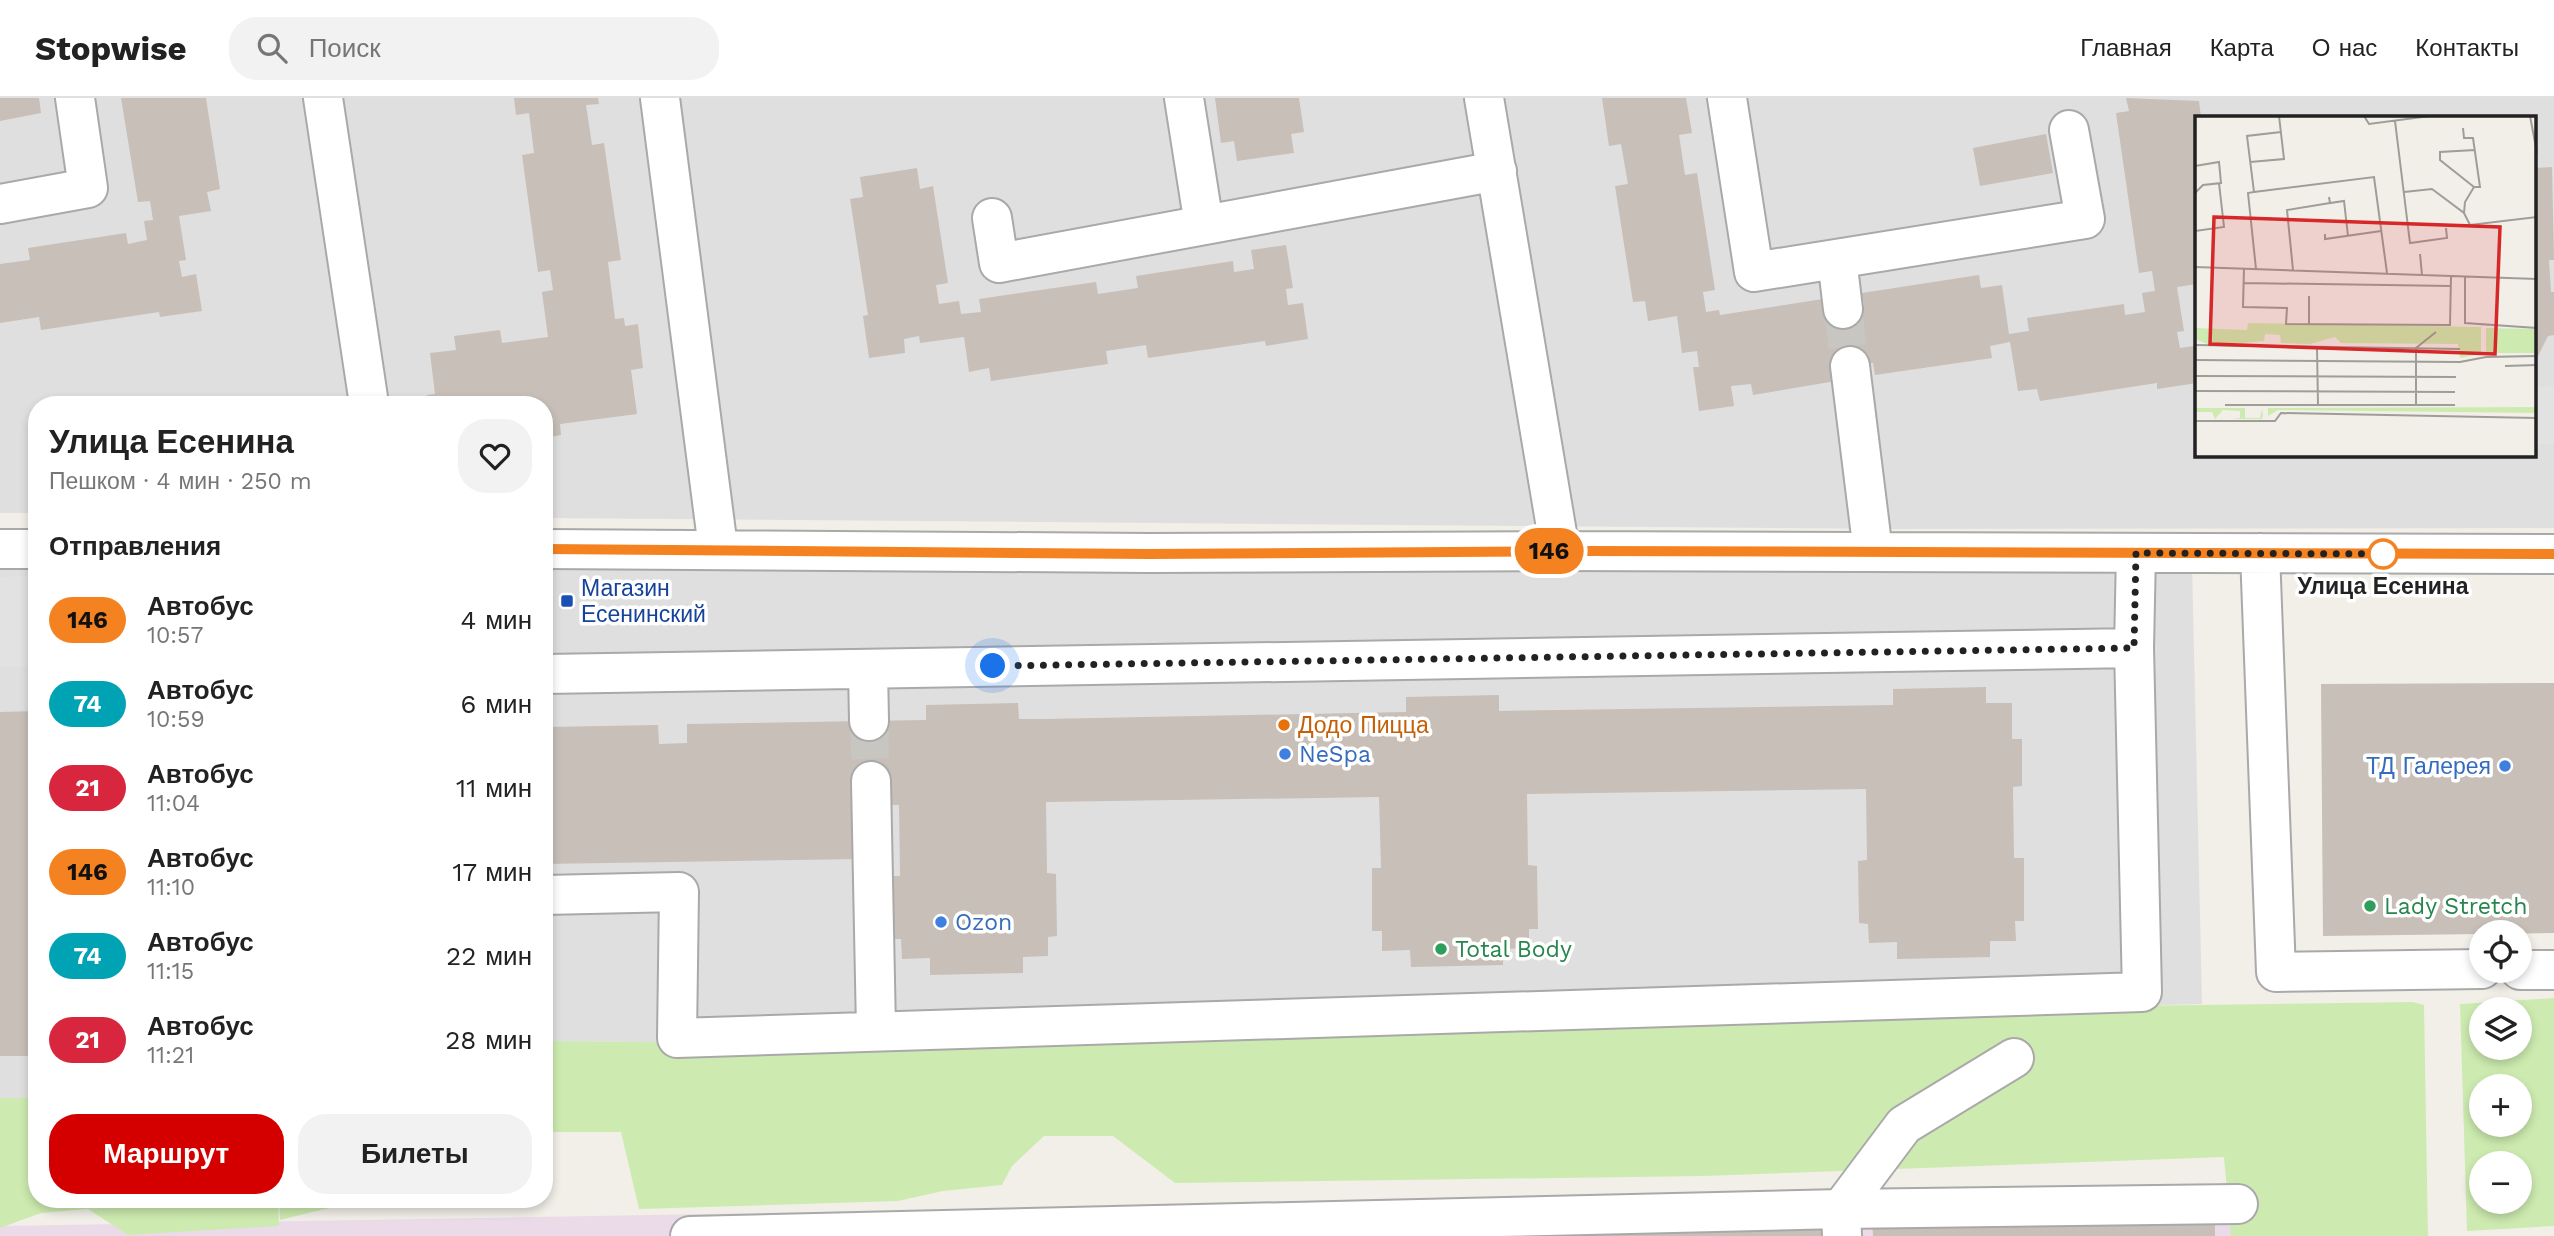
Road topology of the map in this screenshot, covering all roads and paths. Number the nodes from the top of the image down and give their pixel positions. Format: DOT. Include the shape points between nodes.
graph roads {
  1 [pos="75,98"];
  2 [pos="323,98"];
  3 [pos="660,98"];
  4 [pos="1184,98"];
  5 [pos="1484,98"];
  6 [pos="1727,98"];
  7 [pos="2069,130"];
  8 [pos="1497,171"];
  9 [pos="0,204"];
  10 [pos="992,218"];
  11 [pos="1204,225"];
  12 [pos="1837,258"];
  13 [pos="1843,309"];
  14 [pos="1850,366"];
  15 [pos="368,396"];
  16 [pos="719,548"];
  17 [pos="0,549"];
  18 [pos="28,549"];
  19 [pos="553,549"];
  20 [pos="1560,551"];
  21 [pos="1873,552"];
  22 [pos="2136,553"];
  23 [pos="2260,553"];
  24 [pos="2554,554"];
  25 [pos="2134,648"];
  26 [pos="869,668"];
  27 [pos="553,674"];
  28 [pos="869,722"];
  29 [pos="871,781"];
  30 [pos="553,895"];
  31 [pos="2469,970"];
  32 [pos="2532,970"];
  33 [pos="2554,970"];
  34 [pos="876,1030"];
  35 [pos="2014,1058"];
  36 [pos="2238,1204"];
  37 [pos="1841,1223"];
  38 [pos="959,1233"];
  39 [pos="690,1236"];
  1 -- 9 [label="street" via="88,188"];
  2 -- 15 [label="street"];
  3 -- 16 [label="street"];
  4 -- 11 [label="street"];
  5 -- 8 [label="street"];
  6 -- 12 [label="street" via="1754,272"];
  7 -- 12 [label="street" via="2085,219"];
  8 -- 11 [label="street"];
  8 -- 20 [label="street"];
  10 -- 11 [label="street" via="999,263"];
  12 -- 13 [label="street"];
  14 -- 21 [label="street"];
  16 -- 19 [label="street"];
  16 -- 20 [label="street" via="1149,554"];
  17 -- 18 [label="street"];
  20 -- 21 [label="street"];
  21 -- 22 [label="street"];
  22 -- 23 [label="street"];
  22 -- 25 [label="street"];
  23 -- 24 [label="street"];
  23 -- 31 [label="street" via="2276,972"];
  25 -- 26 [label="street"];
  25 -- 34 [label="street" via="2141,992"];
  26 -- 27 [label="street"];
  26 -- 28 [label="street"];
  29 -- 34 [label="street"];
  30 -- 34 [label="street" via="679,892 677,1038"];
  32 -- 33 [label="street"];
  35 -- 37 [label="street" via="1903,1125"];
  36 -- 37 [label="street"];
  37 -- 38 [label="street"];
  38 -- 39 [label="street"];
}
